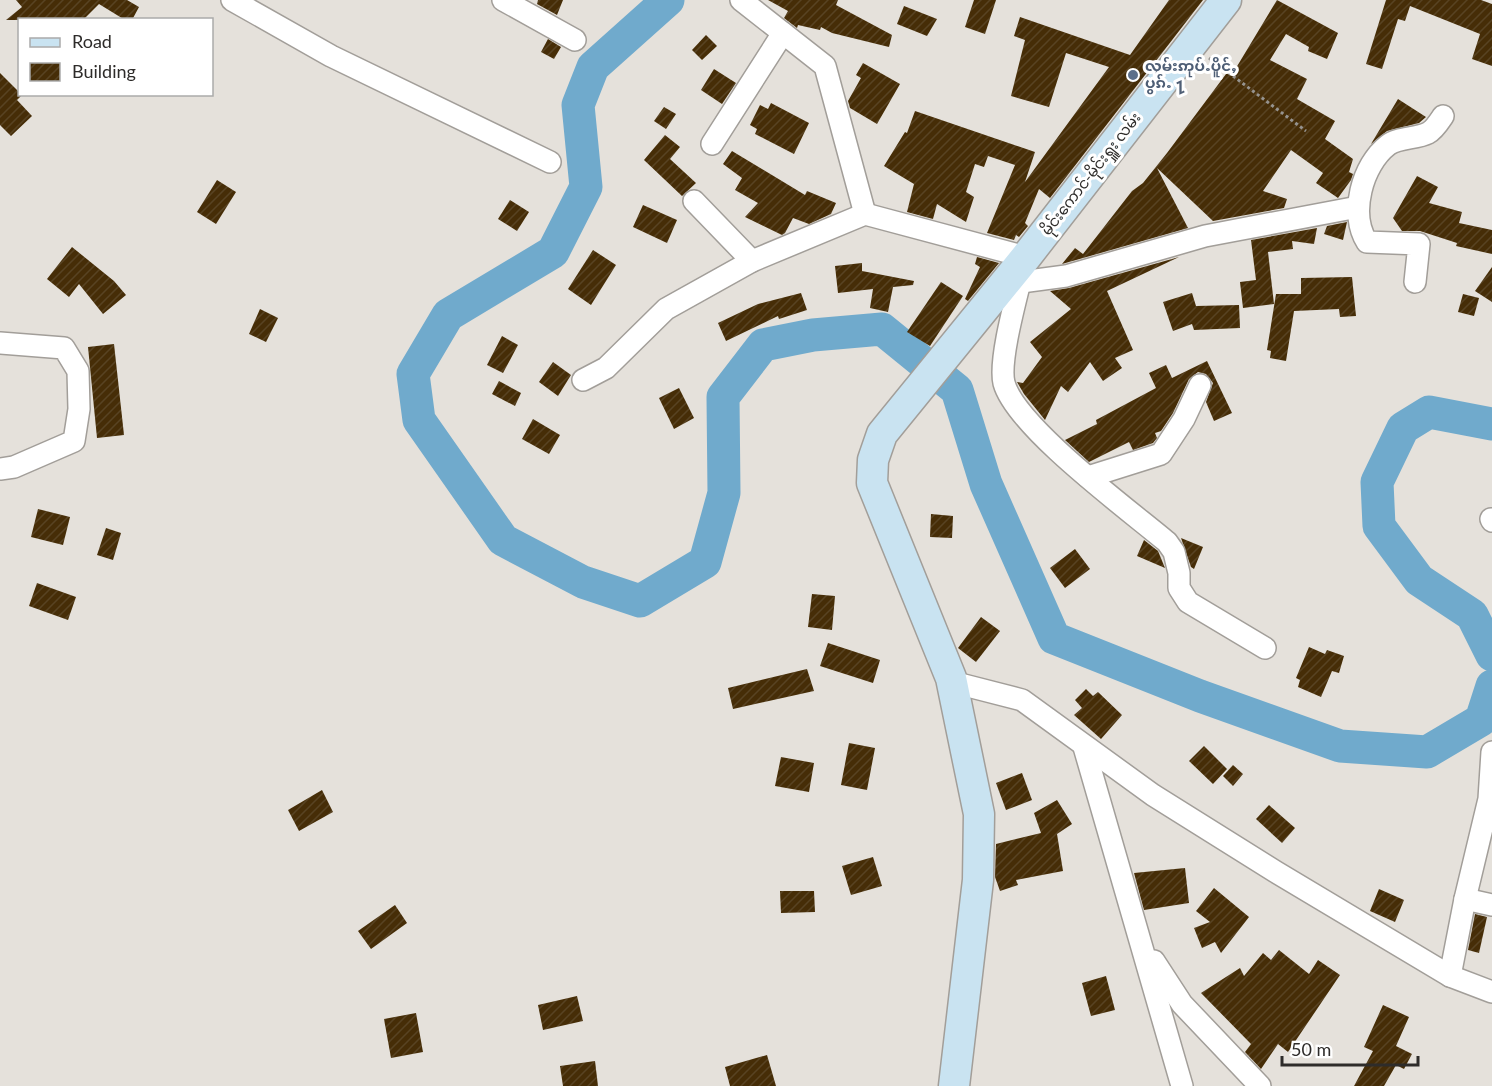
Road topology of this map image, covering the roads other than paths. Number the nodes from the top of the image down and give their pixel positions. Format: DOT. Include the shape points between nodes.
graph roads {
  1 [pos="232,0"];
  2 [pos="503,0"];
  3 [pos="741,0"];
  4 [pos="1226,0"];
  5 [pos="783,33"];
  6 [pos="575,40"];
  7 [pos="1443,116"];
  8 [pos="712,144"];
  9 [pos="550,162"];
  10 [pos="694,201"];
  11 [pos="1358,207"];
  12 [pos="865,214"];
  13 [pos="752,261"];
  14 [pos="1024,270"];
  15 [pos="1415,282"];
  16 [pos="0,343"];
  17 [pos="583,380"];
  18 [pos="1200,385"];
  19 [pos="0,469"];
  20 [pos="1088,477"];
  21 [pos="1265,648"];
  22 [pos="951,678"];
  23 [pos="1084,747"];
  24 [pos="1492,752"];
  25 [pos="1486,838"];
  26 [pos="1465,899"];
  27 [pos="1492,905"];
  28 [pos="1142,943"];
  29 [pos="1450,976"];
  30 [pos="1492,992"];
  31 [pos="954,1086"];
  32 [pos="1182,1086"];
  33 [pos="1260,1086"];
  1 -- 9 [label="street" via="331,56"];
  2 -- 6 [label="street"];
  3 -- 5 [label="street"];
  4 -- 14 [label="main road, မိုင်းကောင်-မိုင်းရှူး လမ်း"];
  5 -- 8 [label="street"];
  5 -- 12 [label="street" via="825,66"];
  7 -- 11 [label="street" via="1427,133 1389,144 1368,168"];
  10 -- 13 [label="street"];
  11 -- 14 [label="street" via="1205,236 1066,276"];
  11 -- 15 [label="street" via="1362,235 1367,242 1419,244"];
  12 -- 13 [label="street"];
  12 -- 14 [label="street"];
  13 -- 17 [label="street" via="666,309 606,368"];
  14 -- 20 [label="street" via="1006,352 1004,382 1020,413"];
  14 -- 22 [label="main road, မိုင်းကောင်-မိုင်းရှူး လမ်း" via="911,396 882,434 873,460 872,483"];
  16 -- 19 [label="street" via="64,348 78,371 79,409 74,441 14,467"];
  18 -- 20 [label="street" via="1161,454"];
  20 -- 21 [label="street" via="1167,542 1179,573 1179,588 1188,602"];
  22 -- 23 [label="street" via="960,684 1022,700"];
  22 -- 31 [label="main road, မိုင်းကောင်-မိုင်းရှူး လမ်း" via="978,814 978,880"];
  23 -- 28 [label="street"];
  23 -- 29 [label="street" via="1163,801"];
  24 -- 25 [label="street"];
  25 -- 26 [label="street"];
  26 -- 27 [label="street"];
  26 -- 29 [label="street"];
  28 -- 32 [label="street"];
  28 -- 33 [label="street" via="1182,1004"];
  29 -- 30 [label="street"];
}
